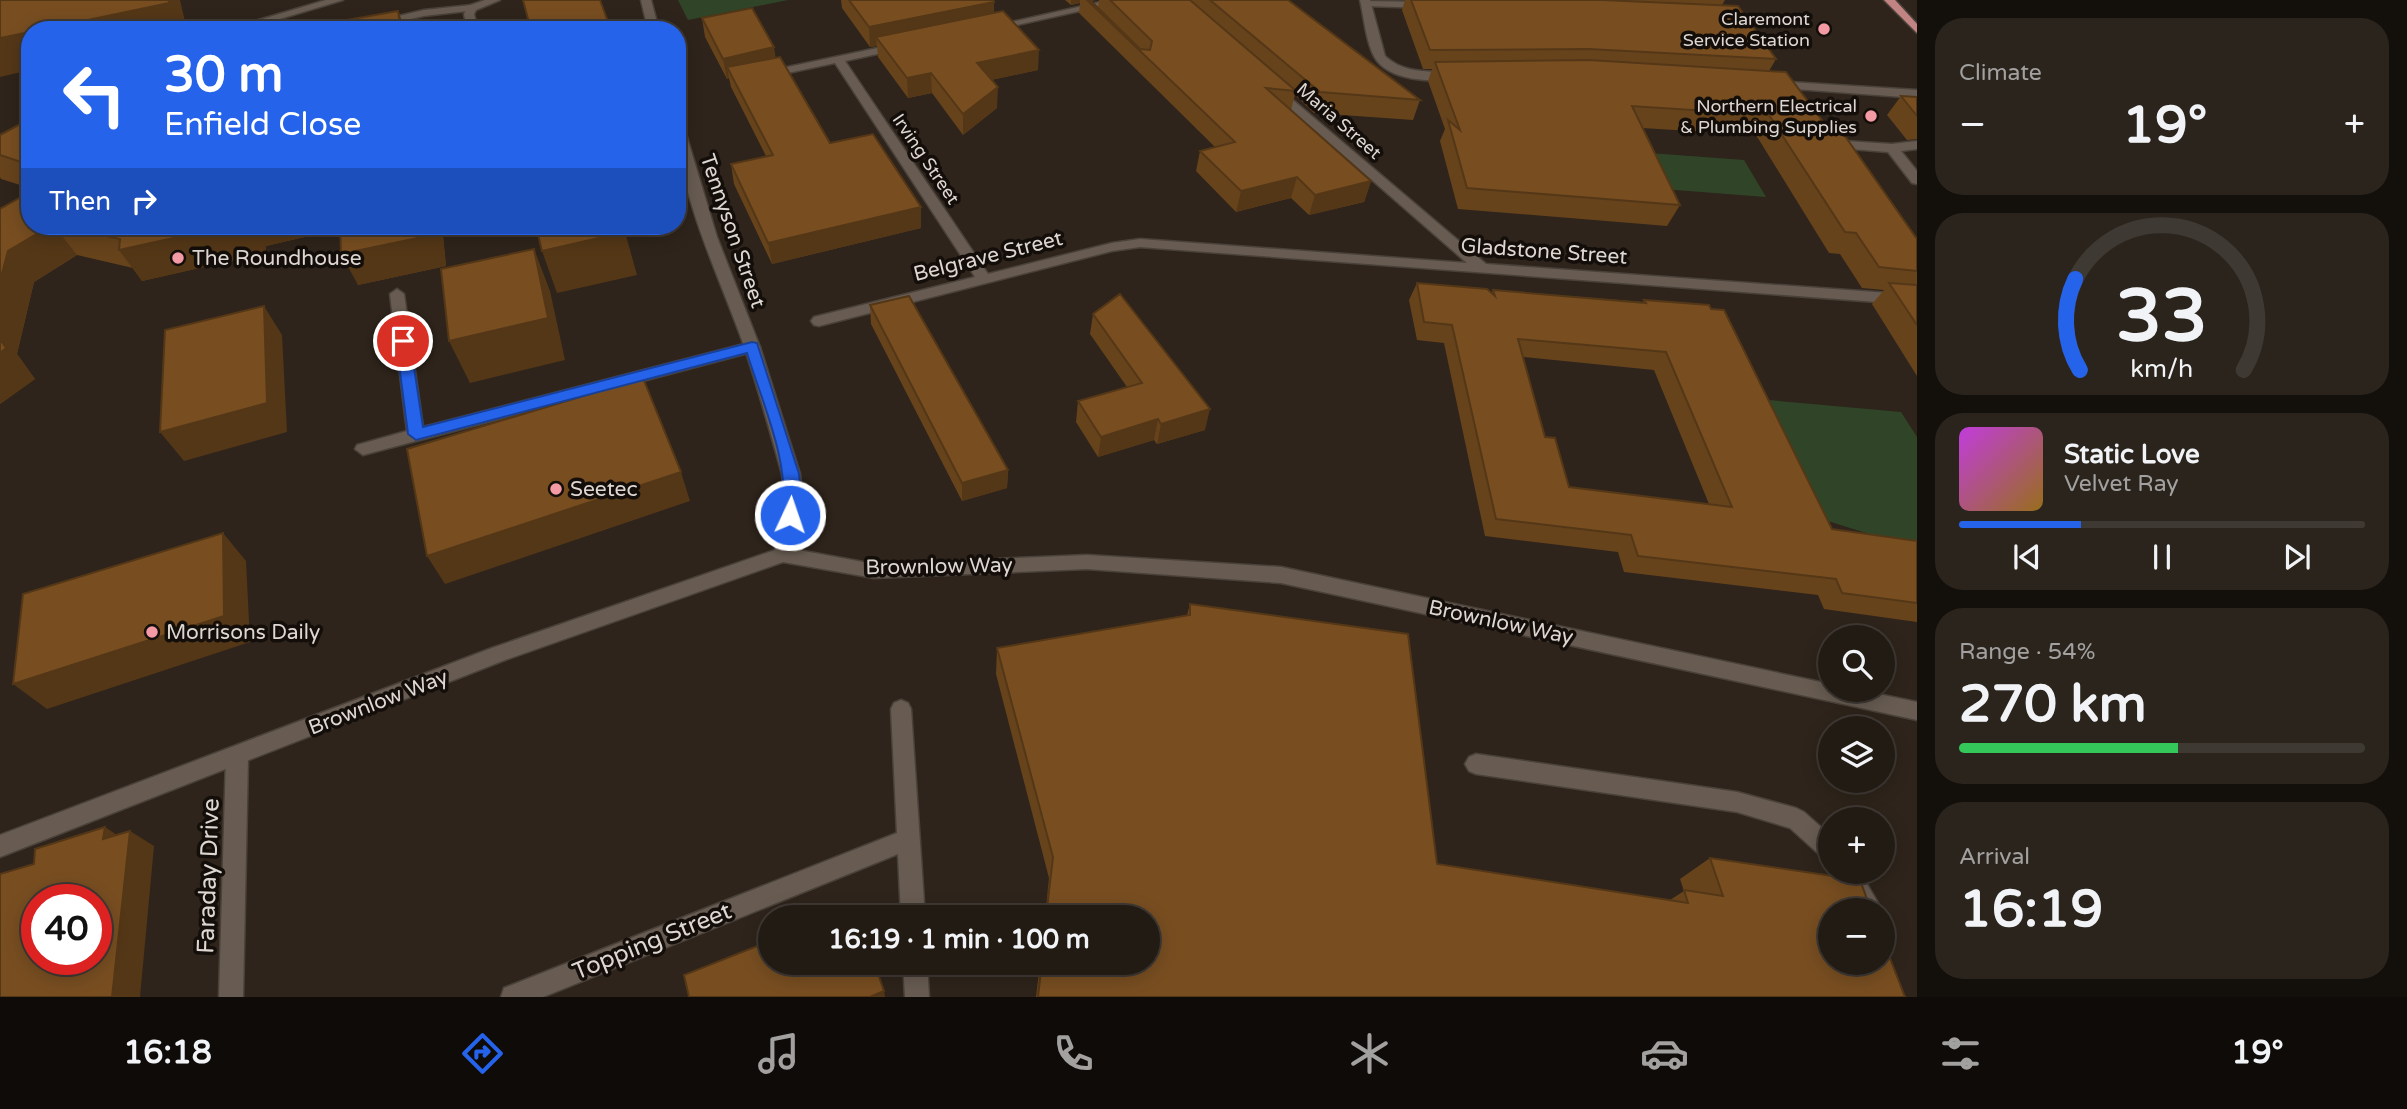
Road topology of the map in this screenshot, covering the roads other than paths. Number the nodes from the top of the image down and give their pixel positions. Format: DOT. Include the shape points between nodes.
graph roads {
  1 [pos="338,0"];
  2 [pos="495,0"];
  3 [pos="646,0"];
  4 [pos="1124,0"];
  5 [pos="1889,0"];
  6 [pos="1366,1"];
  7 [pos="307,4"];
  8 [pos="1434,6"];
  9 [pos="472,8"];
  10 [pos="1087,8"];
  11 [pos="1097,17"];
  12 [pos="257,21"];
  13 [pos="386,21"];
  14 [pos="471,21"];
  15 [pos="652,21"];
  16 [pos="982,30"];
  17 [pos="1917,30"];
  18 [pos="916,43"];
  19 [pos="838,60"];
  20 [pos="1471,76"];
  21 [pos="746,78"];
  22 [pos="1268,82"];
  23 [pos="1917,94"];
  24 [pos="1786,99"];
  25 [pos="1819,143"];
  26 [pos="1917,145"];
  27 [pos="1892,148"];
  28 [pos="686,155"];
  29 [pos="1917,180"];
  30 [pos="1167,244"];
  31 [pos="1481,267"];
  32 [pos="984,279"];
  33 [pos="397,294"];
  34 [pos="1917,300"];
  35 [pos="820,321"];
  36 [pos="752,346"];
  37 [pos="416,434"];
  38 [pos="363,449"];
  39 [pos="783,555"];
  40 [pos="901,709"];
  41 [pos="1917,710"];
  42 [pos="237,757"];
  43 [pos="1476,764"];
  44 [pos="908,839"];
  45 [pos="1818,839"];
  46 [pos="0,846"];
  47 [pos="912,905"];
  48 [pos="916,975"];
  49 [pos="231,997"];
  50 [pos="513,997"];
  51 [pos="917,997"];
  1 -- 7 [label="street"];
  2 -- 9 [label="street"];
  3 -- 15 [label="street"];
  4 -- 10 [label="street"];
  5 -- 17 [label="main road"];
  6 -- 8 [label="street"];
  6 -- 20 [label="street" via="1380,57 1391,68 1415,76"];
  7 -- 12 [label="street"];
  9 -- 13 [label="street"];
  9 -- 14 [label="street"];
  10 -- 11 [label="street"];
  10 -- 16 [label="street"];
  18 -- 19 [label="street"];
  19 -- 21 [label="street"];
  19 -- 32 [label="street, Irving Street"];
  22 -- 31 [label="street, Maria Street"];
  23 -- 24 [label="street" via="1770,82"];
  25 -- 27 [label="street"];
  26 -- 27 [label="street"];
  27 -- 29 [label="street"];
  28 -- 36 [label="street, Tennyson Street" via="710,236"];
  30 -- 31 [label="street, Gladstone Street"];
  30 -- 32 [label="street, Belgrave Street" via="1111,247"];
  31 -- 34 [label="street, Gladstone Street"];
  32 -- 35 [label="street, Belgrave Street"];
  33 -- 37 [label="street"];
  36 -- 37 [label="street"];
  36 -- 39 [label="street, Tennyson Street" via="791,474 793,495"];
  37 -- 38 [label="street"];
  39 -- 41 [label="street, Brownlow Way" via="874,571 1087,562 1281,575"];
  39 -- 42 [label="street, Brownlow Way" via="499,654"];
  40 -- 44 [label="street"];
  42 -- 46 [label="street, Brownlow Way"];
  42 -- 49 [label="street, Faraday Drive"];
  43 -- 45 [label="street" via="1737,802 1796,820"];
  44 -- 47 [label="street"];
  44 -- 50 [label="street, Topping Street"];
  48 -- 51 [label="street"];
}
